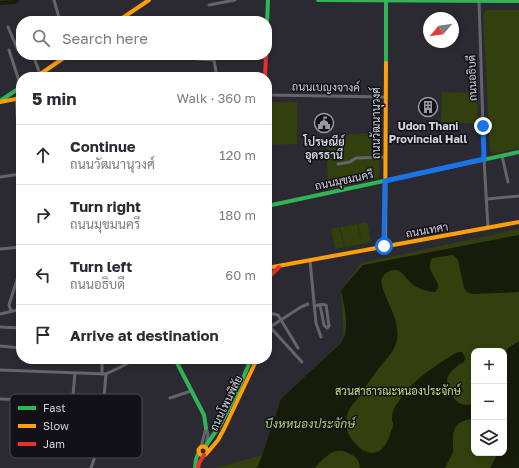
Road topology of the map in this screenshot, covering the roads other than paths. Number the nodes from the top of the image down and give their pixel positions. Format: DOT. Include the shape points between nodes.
graph roads {
  1 [pos="54,0"];
  2 [pos="149,0"];
  3 [pos="235,0"];
  4 [pos="268,0"];
  5 [pos="318,0"];
  6 [pos="386,0"];
  7 [pos="479,1"];
  8 [pos="519,1"];
  9 [pos="209,5"];
  10 [pos="59,16"];
  11 [pos="125,16"];
  12 [pos="267,16"];
  13 [pos="8,27"];
  14 [pos="16,47"];
  15 [pos="9,50"];
  16 [pos="35,60"];
  17 [pos="61,60"];
  18 [pos="214,60"];
  19 [pos="266,60"];
  20 [pos="16,72"];
  21 [pos="39,72"];
  22 [pos="43,72"];
  23 [pos="216,72"];
  24 [pos="265,72"];
  25 [pos="16,91"];
  26 [pos="272,96"];
  27 [pos="385,97"];
  28 [pos="16,99"];
  29 [pos="0,102"];
  30 [pos="519,152"];
  31 [pos="502,156"];
  32 [pos="385,157"];
  33 [pos="484,159"];
  34 [pos="338,164"];
  35 [pos="16,174"];
  36 [pos="0,177"];
  37 [pos="385,181"];
  38 [pos="508,182"];
  39 [pos="519,196"];
  40 [pos="486,199"];
  41 [pos="272,205"];
  42 [pos="519,222"];
  43 [pos="488,228"];
  44 [pos="384,246"];
  45 [pos="16,247"];
  46 [pos="0,249"];
  47 [pos="310,260"];
  48 [pos="279,266"];
  49 [pos="272,267"];
  50 [pos="272,274"];
  51 [pos="16,283"];
  52 [pos="308,304"];
  53 [pos="320,305"];
  54 [pos="315,306"];
  55 [pos="16,310"];
  56 [pos="11,311"];
  57 [pos="0,314"];
  58 [pos="272,314"];
  59 [pos="281,319"];
  60 [pos="272,324"];
  61 [pos="0,327"];
  62 [pos="16,328"];
  63 [pos="272,329"];
  64 [pos="321,337"];
  65 [pos="0,346"];
  66 [pos="16,348"];
  67 [pos="298,348"];
  68 [pos="302,362"];
  69 [pos="103,364"];
  70 [pos="126,364"];
  71 [pos="178,364"];
  72 [pos="249,364"];
  73 [pos="255,364"];
  74 [pos="0,370"];
  75 [pos="75,373"];
  76 [pos="104,374"];
  77 [pos="191,391"];
  78 [pos="73,394"];
  79 [pos="103,394"];
  80 [pos="170,398"];
  81 [pos="0,399"];
  82 [pos="10,399"];
  83 [pos="206,428"];
  84 [pos="208,434"];
  85 [pos="212,438"];
  86 [pos="203,447"];
  87 [pos="199,452"];
  88 [pos="208,452"];
  89 [pos="204,456"];
  90 [pos="94,458"];
  91 [pos="91,468"];
  92 [pos="197,468"];
  1 -- 10 [label="street"];
  2 -- 11 [label="street"];
  3 -- 9 [label="street"];
  4 -- 12 [label="street"];
  5 -- 6 [label="street"];
  6 -- 7 [label="street"];
  6 -- 27 [label="street, ถนนวัฒนานุวงศ์"];
  7 -- 8 [label="street"];
  7 -- 33 [label="street, ถนนอธิบดี"];
  13 -- 14 [label="street"];
  15 -- 20 [label="street"];
  16 -- 21 [label="street"];
  17 -- 22 [label="street"];
  18 -- 23 [label="street"];
  19 -- 24 [label="street"];
  25 -- 29 [label="street"];
  26 -- 27 [label="street, ถนนเบญงจางค์"];
  27 -- 32 [label="street, ถนนวัฒนานุวงศ์"];
  28 -- 29 [label="street"];
  30 -- 31 [label="street, ถนนมุขมนครี"];
  31 -- 33 [label="street, ถนนมุขมนครี"];
  31 -- 38 [label="street"];
  32 -- 34 [label="street" via="356,158"];
  32 -- 37 [label="street, ถนนวัฒนานุวงศ์"];
  33 -- 37 [label="street, ถนนมุขมนครี"];
  33 -- 40 [label="street, ถนนอธิบดี"];
  35 -- 36 [label="street"];
  37 -- 41 [label="street, ถนนมุขมนครี"];
  37 -- 44 [label="street, ถนนวัฒนานุวงศ์"];
  39 -- 40 [label="street"];
  40 -- 43 [label="street, ถนนอธิบดี"];
  42 -- 43 [label="street, ถนนเทศา"];
  43 -- 44 [label="street, ถนนเทศา"];
  44 -- 47 [label="street, ถนนเทศา"];
  45 -- 46 [label="street"];
  47 -- 48 [label="street, ถนนเทศา"];
  47 -- 54 [label="street"];
  48 -- 49 [label="street, ถนนเทศา"];
  48 -- 50 [label="street"];
  51 -- 56 [label="street" via="9,305"];
  52 -- 59 [label="street"];
  53 -- 53 [label="street" via="326,305 327,328 324,325"];
  53 -- 54 [label="street"];
  54 -- 64 [label="street" via="316,323"];
  55 -- 56 [label="street"];
  56 -- 57 [label="street"];
  58 -- 59 [label="street" via="278,315"];
  59 -- 60 [label="street"];
  59 -- 67 [label="street"];
  61 -- 62 [label="street"];
  63 -- 68 [label="street"];
  65 -- 66 [label="street"];
  69 -- 76 [label="street"];
  70 -- 76 [label="street"];
  71 -- 77 [label="street"];
  72 -- 85 [label="street, ถนนโพนพิสัย" via="236,395"];
  73 -- 88 [label="street, ถนนโพนพิสัย" via="224,429"];
  74 -- 75 [label="street"];
  75 -- 76 [label="street"];
  75 -- 78 [label="street"];
  76 -- 79 [label="street"];
  77 -- 80 [label="street"];
  77 -- 83 [label="street" via="204,415"];
  81 -- 82 [label="street"];
  83 -- 84 [label="street"];
  83 -- 86 [label="street"];
  84 -- 85 [label="street"];
  84 -- 86 [label="street"];
  85 -- 86 [label="street, ถนนโพนพิสัย"];
  86 -- 87 [label="street"];
  86 -- 88 [label="street"];
  87 -- 89 [label="street"];
  87 -- 92 [label="street" via="196,459"];
  88 -- 89 [label="street"];
  89 -- 92 [label="street"];
  90 -- 91 [label="street"];
}
